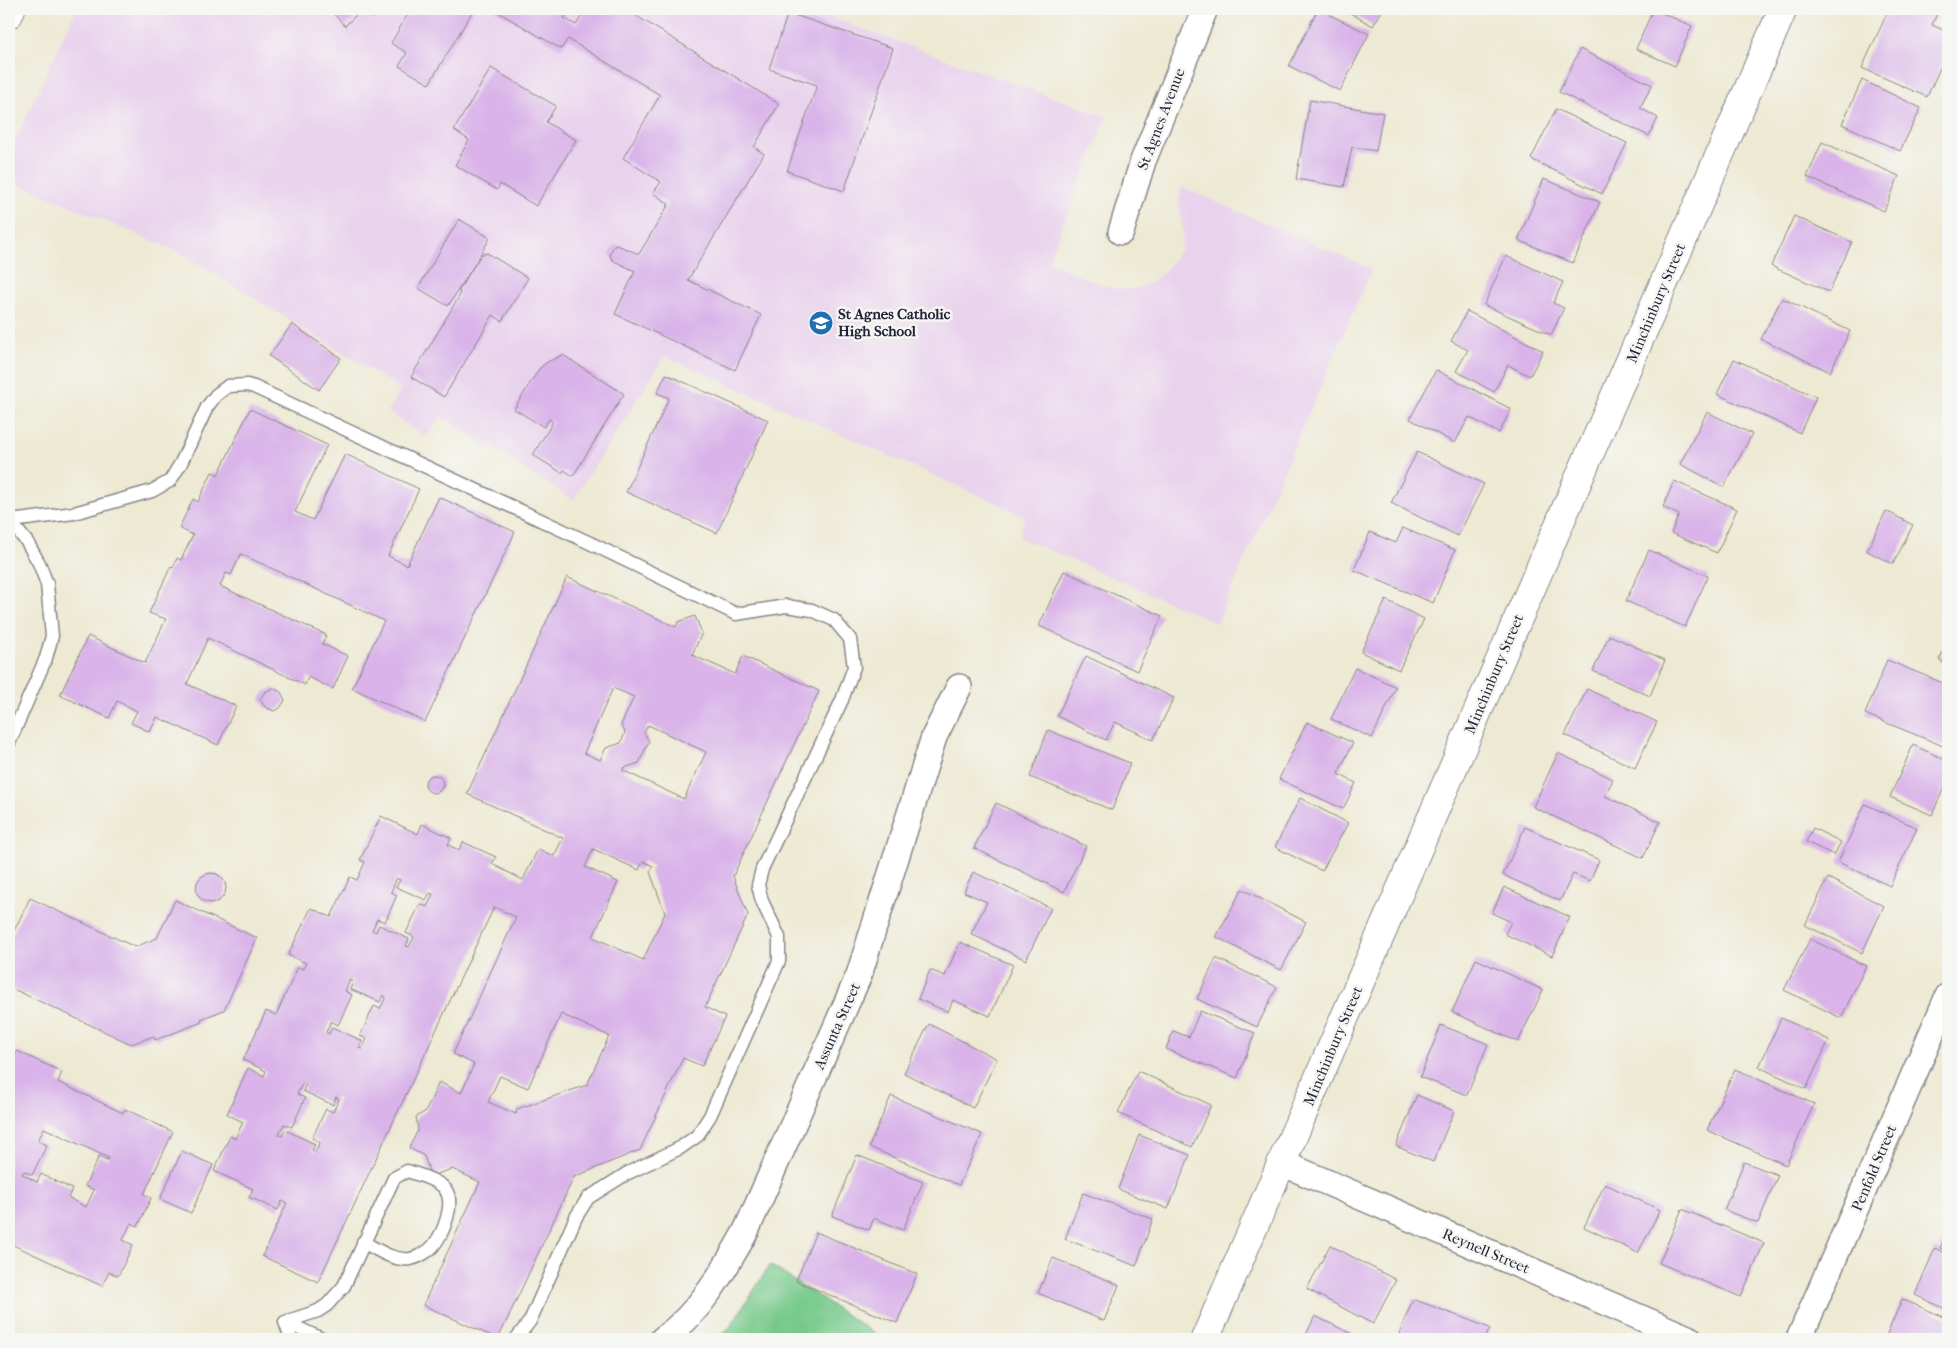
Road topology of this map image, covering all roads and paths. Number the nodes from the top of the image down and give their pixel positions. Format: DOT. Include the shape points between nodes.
graph roads {
  1 [pos="11,9"];
  2 [pos="1204,9"];
  3 [pos="1783,9"];
  4 [pos="9,14"];
  5 [pos="1121,232"];
  6 [pos="10,520"];
  7 [pos="959,687"];
  8 [pos="9,743"];
  9 [pos="1948,996"];
  10 [pos="1282,1163"];
  11 [pos="364,1242"];
  12 [pos="285,1322"];
  13 [pos="290,1339"];
  14 [pos="322,1339"];
  15 [pos="516,1339"];
  16 [pos="663,1339"];
  17 [pos="1205,1339"];
  18 [pos="1690,1339"];
  19 [pos="1799,1339"];
  1 -- 4 [label="street"];
  2 -- 5 [label="street, St Agnes Avenue" via="1144,161"];
  3 -- 10 [label="street, Minchinbury Street"];
  6 -- 8 [label="lane" via="39,562 47,584 52,636 46,658"];
  6 -- 15 [label="lane" via="74,513 152,490 170,481 216,395 228,386 247,385 572,534 736,614 786,606 812,610 834,620 850,639 854,668 838,709 762,869 758,885 779,937 779,961 710,1116 697,1136 588,1198 576,1217 530,1321"];
  7 -- 16 [label="street, Assunta Street" via="934,737 859,975 746,1231 725,1270 701,1303"];
  9 -- 19 [label="street, Penfold Street"];
  10 -- 17 [label="street, Minchinbury Street"];
  10 -- 18 [label="street, Reynell Street"];
  11 -- 11 [label="lane" via="394,1178 407,1171 445,1188 450,1200 448,1215 432,1248 412,1259 400,1260"];
  11 -- 12 [label="lane" via="344,1286 327,1305"];
  12 -- 13 [label="lane"];
  12 -- 14 [label="lane"];
}
